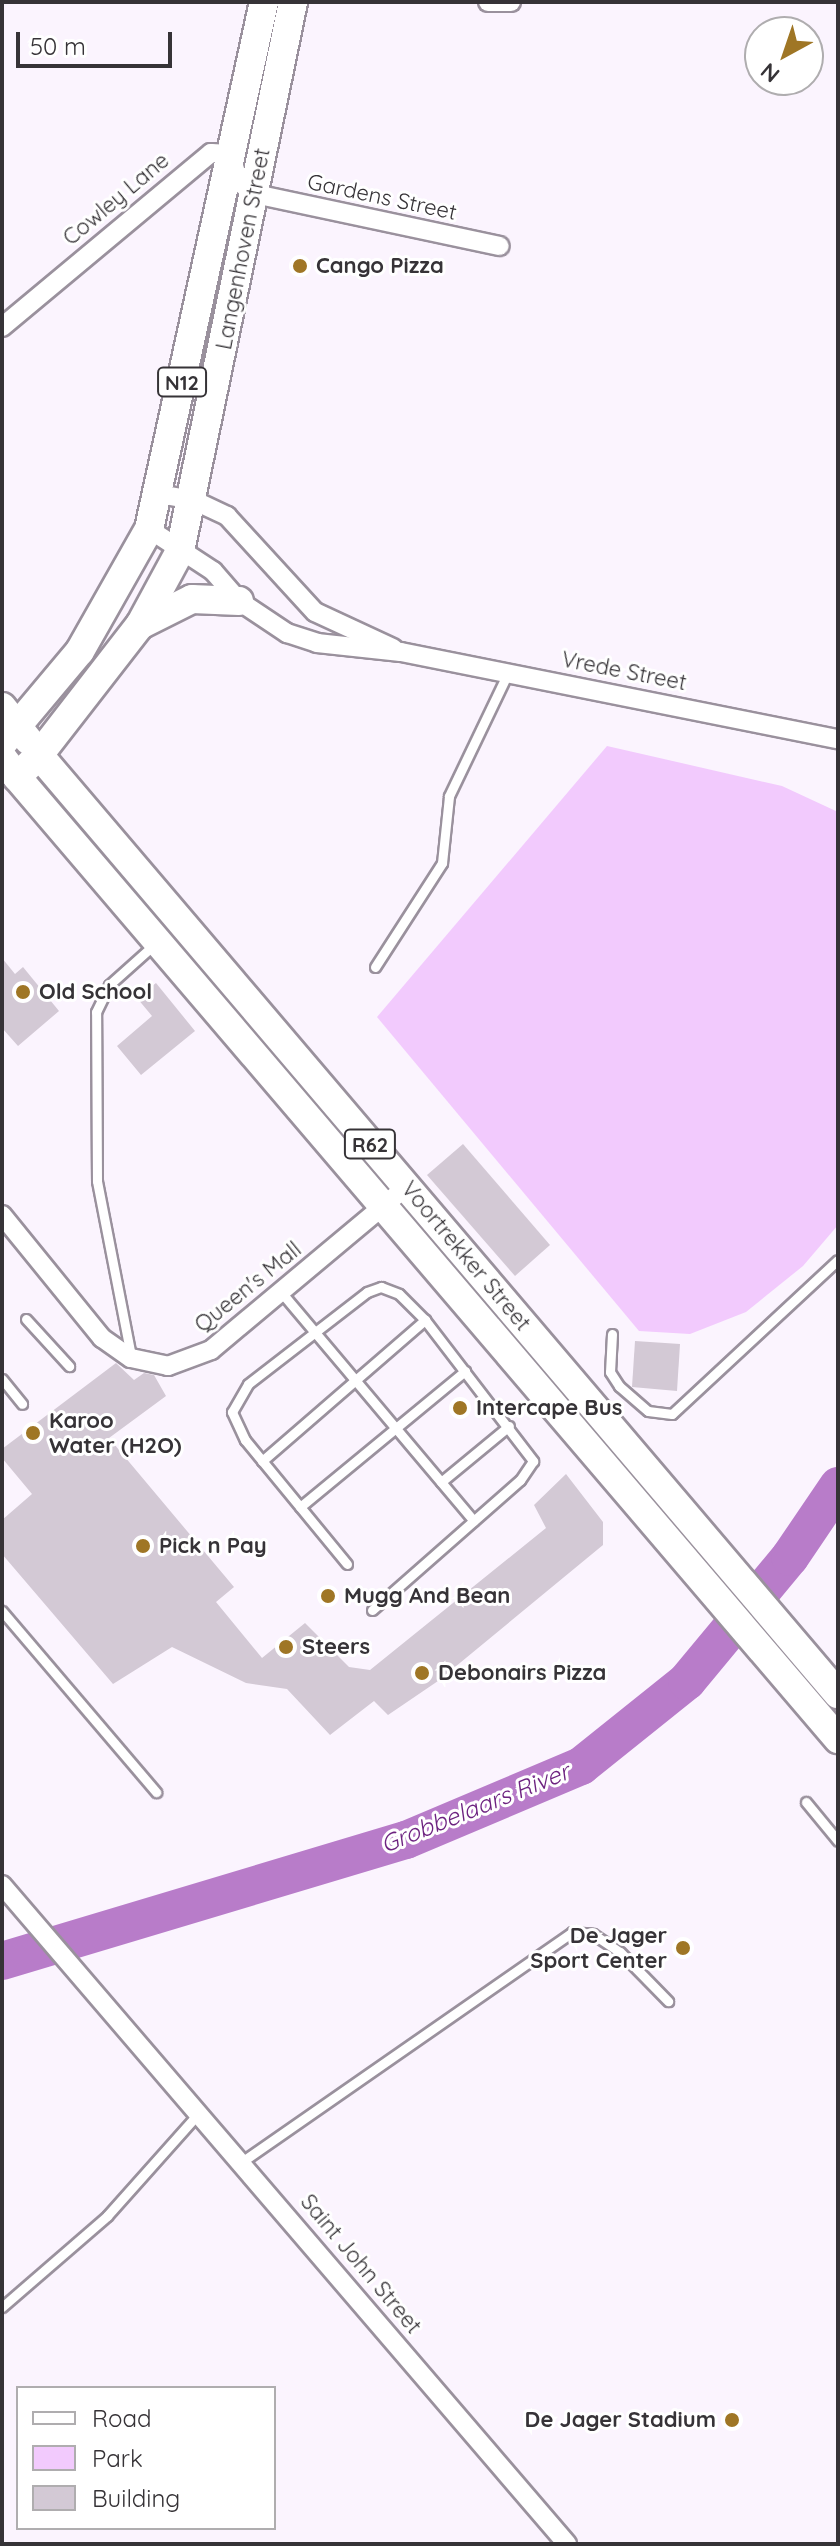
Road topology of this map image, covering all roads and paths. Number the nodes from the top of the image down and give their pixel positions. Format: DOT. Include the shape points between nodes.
graph roads {
  1 [pos="264,2"];
  2 [pos="293,2"];
  3 [pos="488,2"];
  4 [pos="511,2"];
  5 [pos="230,154"];
  6 [pos="255,194"];
  7 [pos="500,246"];
  8 [pos="2,327"];
  9 [pos="159,494"];
  10 [pos="193,500"];
  11 [pos="149,529"];
  12 [pos="180,551"];
  13 [pos="239,601"];
  14 [pos="140,625"];
  15 [pos="401,652"];
  16 [pos="508,673"];
  17 [pos="8,726"];
  18 [pos="838,739"];
  19 [pos="39,755"];
  20 [pos="9,767"];
  21 [pos="159,941"];
  22 [pos="375,967"];
  23 [pos="407,1186"];
  24 [pos="385,1204"];
  25 [pos="2,1215"];
  26 [pos="838,1260"];
  27 [pos="281,1292"];
  28 [pos="26,1319"];
  29 [pos="425,1320"];
  30 [pos="315,1332"];
  31 [pos="612,1334"];
  32 [pos="131,1358"];
  33 [pos="69,1366"];
  34 [pos="465,1371"];
  35 [pos="2,1379"];
  36 [pos="355,1380"];
  37 [pos="22,1404"];
  38 [pos="509,1426"];
  39 [pos="398,1430"];
  40 [pos="262,1461"];
  41 [pos="441,1482"];
  42 [pos="300,1507"];
  43 [pos="474,1521"];
  44 [pos="347,1564"];
  45 [pos="372,1610"];
  46 [pos="2,1611"];
  47 [pos="838,1694"];
  48 [pos="838,1739"];
  49 [pos="156,1792"];
  50 [pos="806,1802"];
  51 [pos="838,1841"];
  52 [pos="4,1887"];
  53 [pos="668,2001"];
  54 [pos="198,2114"];
  55 [pos="243,2161"];
  56 [pos="2,2307"];
  57 [pos="567,2544"];
  1 -- 5 [label="main road, Langenhoven Street / N12"];
  2 -- 6 [label="main road, Langenhoven Street / N12"];
  3 -- 4 [label="street"];
  5 -- 6 [label="street" via="239,182"];
  5 -- 8 [label="street, Cowley Lane" via="211,153 185,171"];
  5 -- 9 [label="main road, Langenhoven Street / N12"];
  6 -- 7 [label="street, Gardens Street"];
  6 -- 10 [label="main road, Langenhoven Street / N12"];
  9 -- 10 [label="street, Vrede Street"];
  9 -- 11 [label="main road, Langenhoven Street / N12"];
  10 -- 12 [label="main road, Langenhoven Street / N12"];
  10 -- 15 [label="street, Vrede Street" via="227,516 315,612"];
  11 -- 12 [label="street, Vrede Street"];
  11 -- 17 [label="main road, Langenhoven Street / N12" via="80,651"];
  12 -- 13 [label="street, Vrede Street" via="213,571"];
  12 -- 14 [label="main road, Langenhoven Street / N12"];
  13 -- 14 [label="main road" via="192,599"];
  13 -- 15 [label="street, Vrede Street" via="287,633 317,643"];
  14 -- 19 [label="main road, Langenhoven Street / N12"];
  15 -- 16 [label="street, Vrede Street"];
  16 -- 18 [label="street, Vrede Street"];
  16 -- 22 [label="lane" via="449,796 442,863"];
  17 -- 19 [label="main road, Voortrekker Street / R62"];
  19 -- 20 [label="main road, Langenhoven Street"];
  19 -- 23 [label="main road, Voortrekker Street / R62"];
  20 -- 21 [label="main road, Voortrekker Street / R62"];
  21 -- 24 [label="main road, Voortrekker Street / R62"];
  21 -- 32 [label="lane" via="109,985 96,1012 97,1181"];
  23 -- 24 [label="street, Queen's Mall"];
  23 -- 47 [label="main road, Voortrekker Street / R62"];
  24 -- 27 [label="street, Queen's Mall"];
  24 -- 48 [label="main road, Voortrekker Street / R62"];
  25 -- 32 [label="street, Queen's Mall" via="102,1338"];
  26 -- 31 [label="lane" via="672,1414 648,1411 619,1386 610,1372"];
  27 -- 30 [label="lane"];
  27 -- 32 [label="street, Queen's Mall" via="211,1350 192,1359 168,1366"];
  28 -- 33 [label="lane"];
  29 -- 30 [label="lane" via="399,1294 381,1287"];
  29 -- 34 [label="lane"];
  29 -- 36 [label="lane"];
  30 -- 36 [label="lane"];
  30 -- 40 [label="lane" via="235,1399 234,1425"];
  34 -- 38 [label="lane"];
  34 -- 39 [label="lane"];
  35 -- 37 [label="lane"];
  36 -- 39 [label="lane"];
  36 -- 40 [label="lane"];
  38 -- 41 [label="lane"];
  38 -- 43 [label="lane" via="533,1461"];
  39 -- 41 [label="lane"];
  39 -- 42 [label="lane"];
  40 -- 42 [label="lane"];
  41 -- 43 [label="lane"];
  42 -- 44 [label="lane"];
  43 -- 45 [label="lane"];
  46 -- 49 [label="lane"];
  50 -- 51 [label="lane"];
  52 -- 54 [label="street, Saint John Street"];
  53 -- 55 [label="lane" via="620,1952 593,1934 572,1932"];
  54 -- 55 [label="street, Saint John Street"];
  54 -- 56 [label="lane" via="107,2216"];
  55 -- 57 [label="street, Saint John Street"];
}
